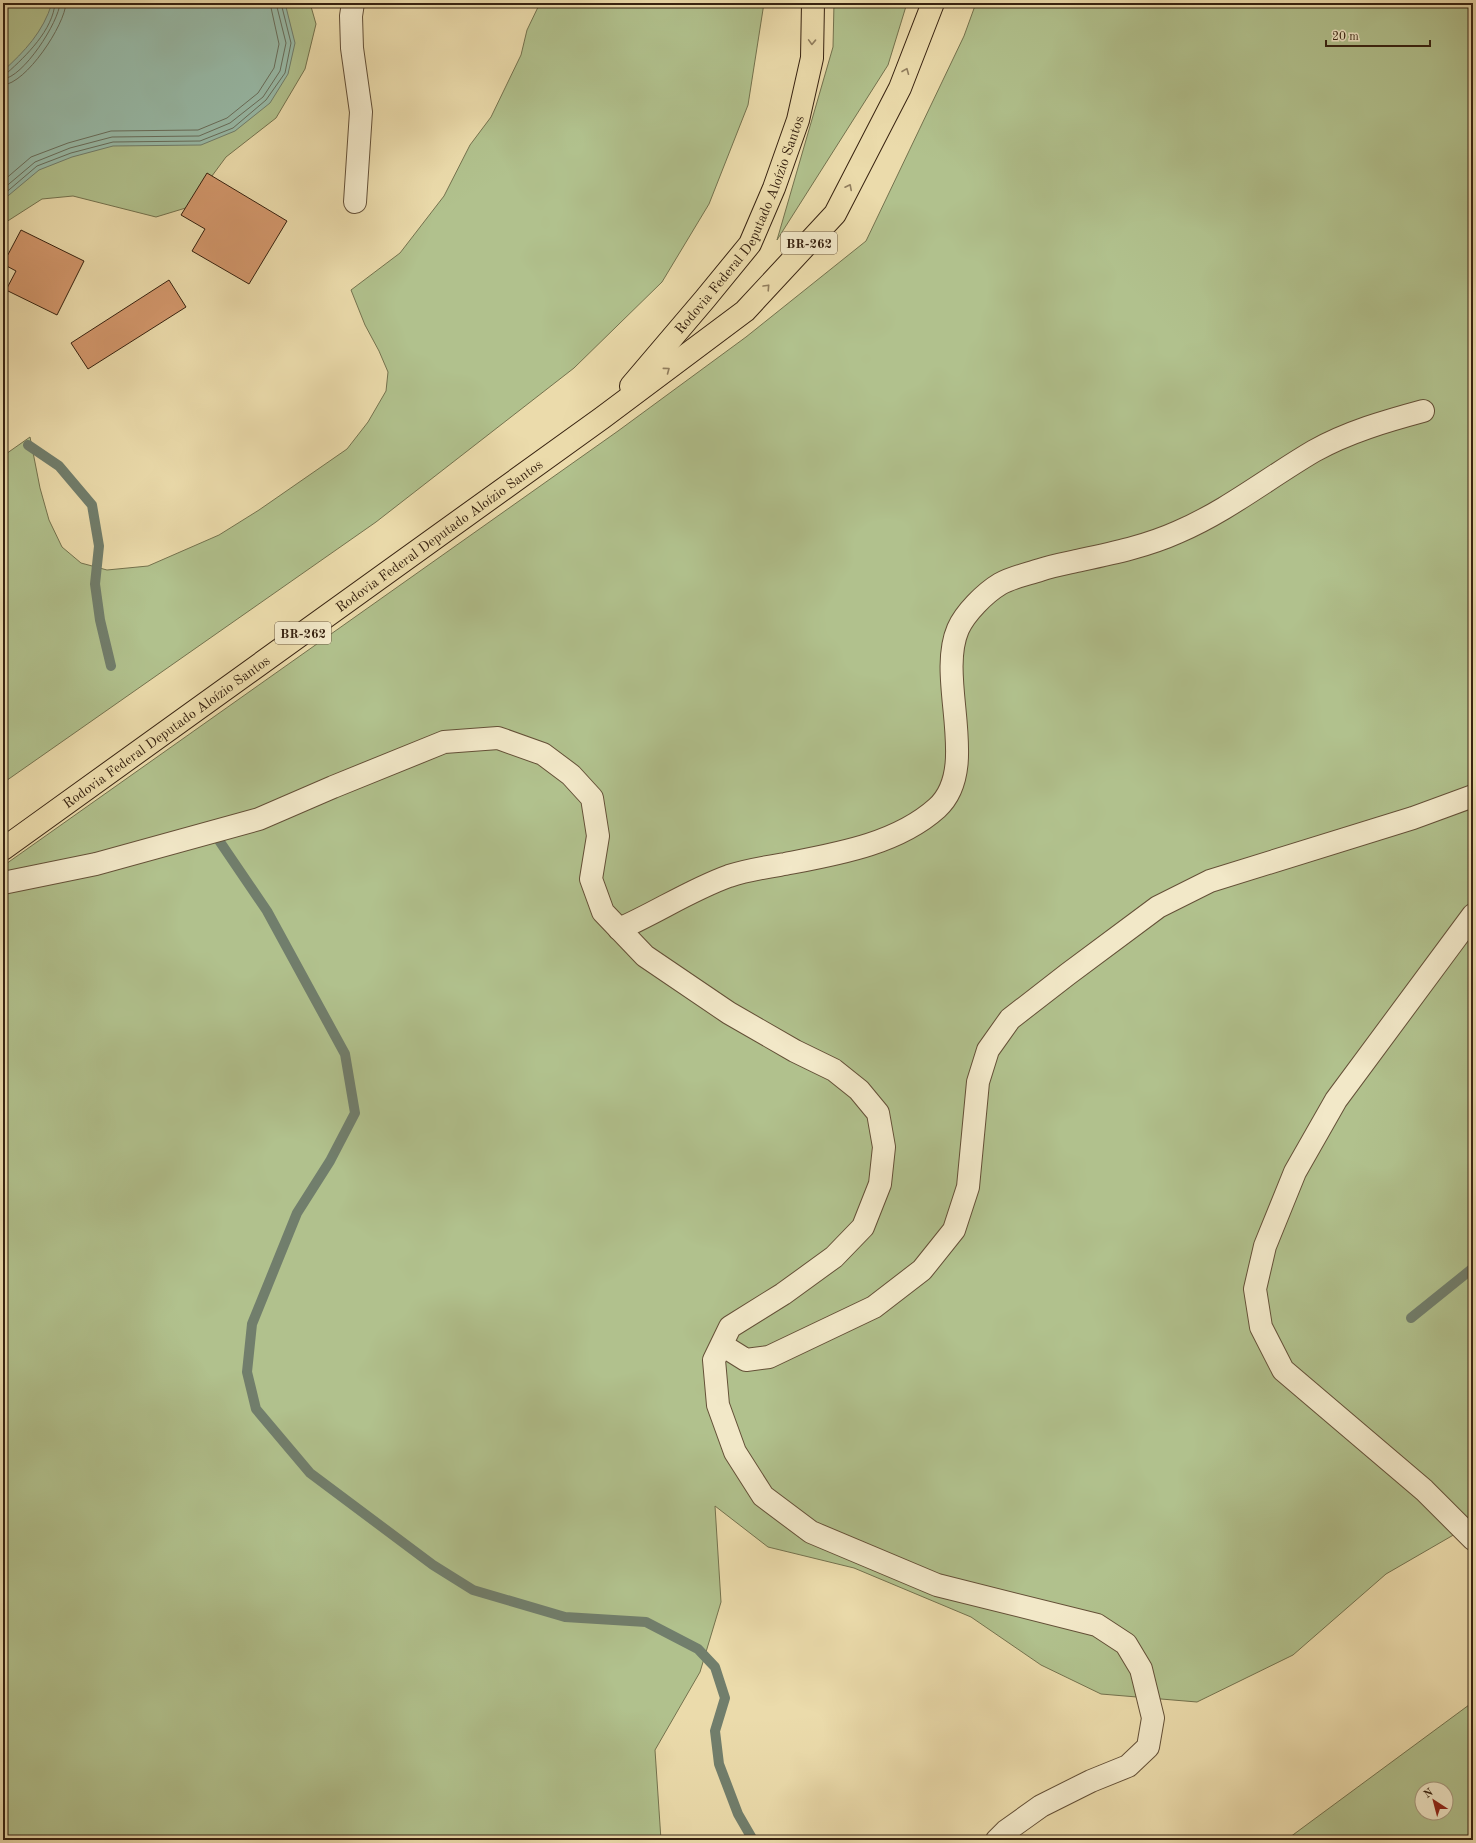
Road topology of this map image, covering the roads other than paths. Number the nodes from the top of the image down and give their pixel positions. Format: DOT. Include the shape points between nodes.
graph roads {
  1 [pos="353,3"];
  2 [pos="813,3"];
  3 [pos="933,3"];
  4 [pos="355,202"];
  5 [pos="1423,411"];
  6 [pos="602,418"];
  7 [pos="1473,796"];
  8 [pos="3,849"];
  9 [pos="3,883"];
  10 [pos="1473,915"];
  11 [pos="619,929"];
  12 [pos="722,1345"];
  13 [pos="1473,1539"];
  14 [pos="997,1840"];
  1 -- 4 [label="street" via="352,48 361,112"];
  2 -- 6 [label="highway, Rodovia Federal Deputado Aloízio Santos / BR-262, one-way" via="812,58 798,120 774,188 750,244"];
  6 -- 3 [label="highway, Rodovia Federal Deputado Aloízio Santos / BR-262, one-way" via="745,311 835,214 900,88"];
  5 -- 11 [label="street" via="1372,425 1316,450 1233,504 1177,532 1122,551 1045,568 1001,584 969,610 957,630 951,660 958,760 951,789 940,806 922,820 899,832 863,846 730,876 695,890"];
  6 -- 8 [label="highway, Rodovia Federal Deputado Aloízio Santos / BR-262"];
  7 -- 12 [label="street" via="1413,818 1210,881 1158,907 1010,1019 988,1050 978,1082 968,1187 954,1230 922,1270 874,1307 770,1357 746,1360"];
  9 -- 11 [label="street" via="96,864 259,819 333,786 444,742 498,738 543,754 571,775 592,798 598,836 591,879 604,912"];
  10 -- 13 [label="street" via="1336,1100 1295,1172 1266,1246 1255,1289 1261,1327 1283,1370 1424,1490"];
  11 -- 12 [label="street" via="645,956 729,1013 834,1070 858,1090 878,1113 884,1147 880,1184 863,1227 834,1257 783,1294 730,1327"];
  12 -- 14 [label="street" via="714,1360 718,1405 735,1452 763,1496 811,1532 937,1585 1097,1625 1126,1644 1141,1669 1153,1718 1148,1747 1128,1766 1041,1806"];
}
